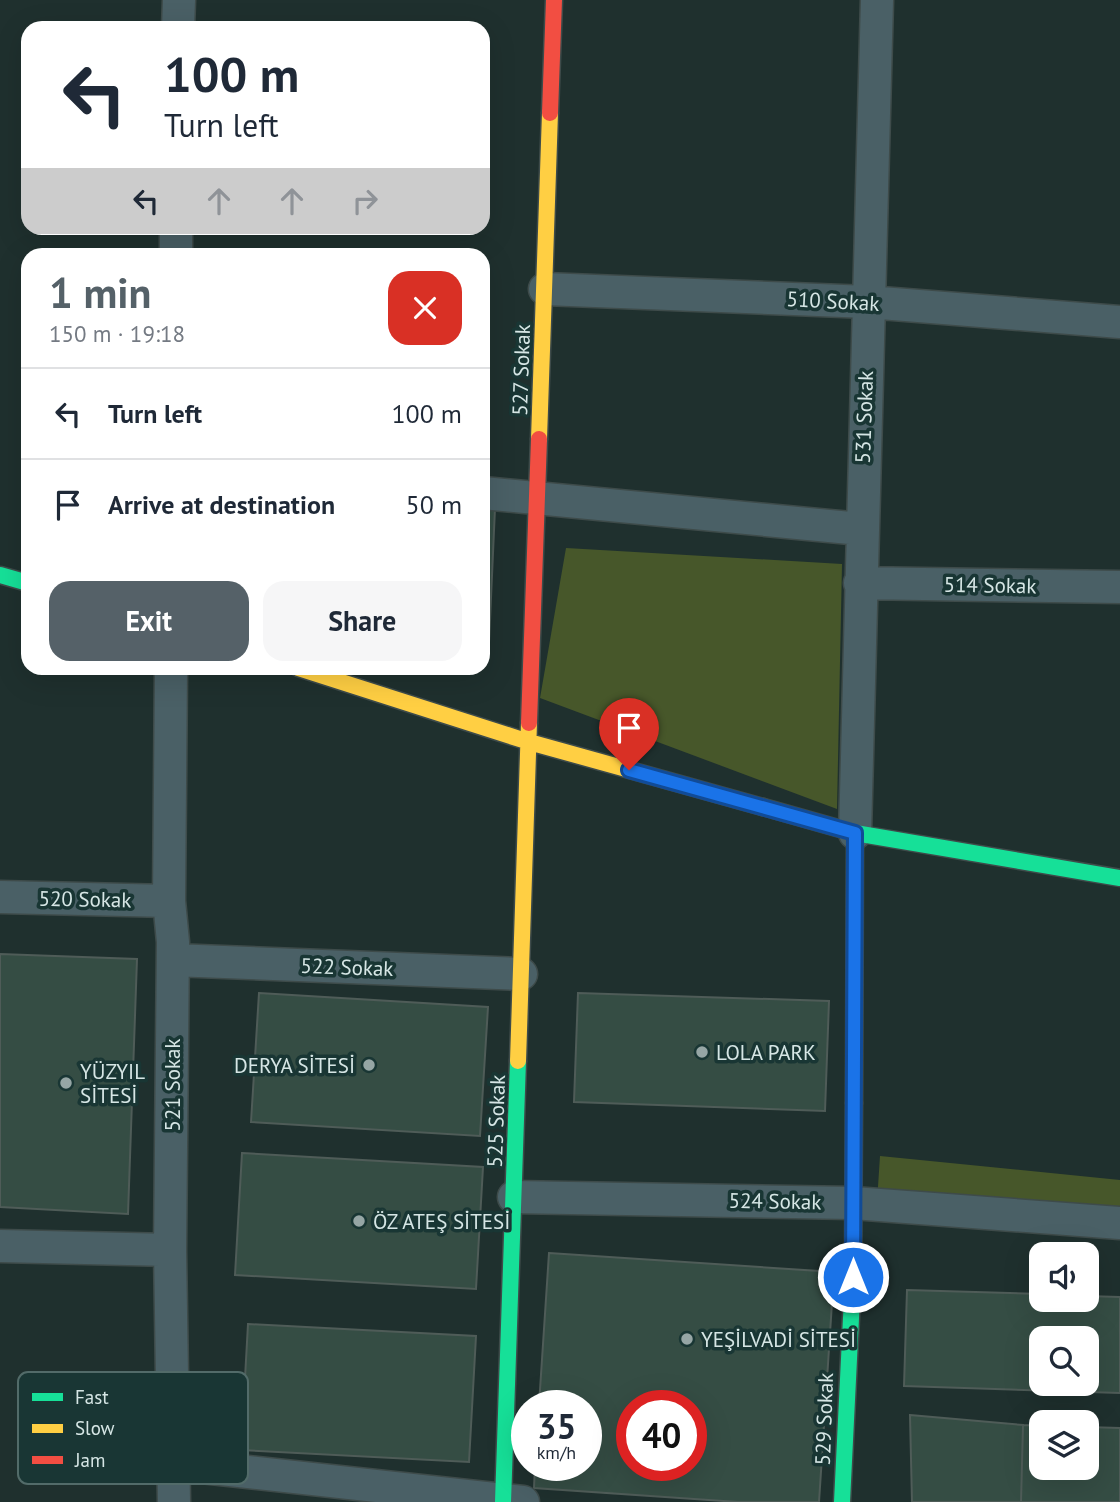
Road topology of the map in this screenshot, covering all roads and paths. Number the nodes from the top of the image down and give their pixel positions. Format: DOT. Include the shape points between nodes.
graph roads {
  1 [pos="179,0"];
  2 [pos="554,0"];
  3 [pos="877,0"];
  4 [pos="178,21"];
  5 [pos="545,289"];
  6 [pos="868,302"];
  7 [pos="1120,322"];
  8 [pos="490,494"];
  9 [pos="537,498"];
  10 [pos="861,529"];
  11 [pos="0,575"];
  12 [pos="21,581"];
  13 [pos="860,583"];
  14 [pos="1120,587"];
  15 [pos="171,675"];
  16 [pos="320,675"];
  17 [pos="529,742"];
  18 [pos="855,833"];
  19 [pos="1120,878"];
  20 [pos="0,897"];
  21 [pos="169,901"];
  22 [pos="173,960"];
  23 [pos="522,974"];
  24 [pos="514,1197"];
  25 [pos="853,1203"];
  26 [pos="1120,1223"];
  27 [pos="0,1246"];
  28 [pos="170,1250"];
  29 [pos="172,1372"];
  30 [pos="248,1472"];
  31 [pos="174,1484"];
  32 [pos="174,1502"];
  33 [pos="510,1502"];
  34 [pos="842,1502"];
  1 -- 4 [label="street"];
  2 -- 5 [label="street, 527 Sokak"];
  3 -- 6 [label="street, 531 Sokak"];
  5 -- 6 [label="street, 510 Sokak"];
  5 -- 9 [label="street, 527 Sokak"];
  6 -- 7 [label="street, 510 Sokak"];
  6 -- 10 [label="street, 531 Sokak"];
  8 -- 9 [label="street"];
  9 -- 10 [label="street"];
  9 -- 17 [label="street, 527 Sokak"];
  10 -- 13 [label="street, 531 Sokak"];
  11 -- 12 [label="street"];
  13 -- 14 [label="street, 514 Sokak"];
  13 -- 18 [label="street, 531 Sokak"];
  15 -- 21 [label="street, 521 Sokak"];
  16 -- 17 [label="street"];
  17 -- 18 [label="street"];
  17 -- 23 [label="street, 525 Sokak"];
  18 -- 19 [label="street"];
  18 -- 25 [label="street, 529 Sokak"];
  20 -- 21 [label="street, 520 Sokak"];
  21 -- 22 [label="street, 521 Sokak"];
  22 -- 23 [label="street, 522 Sokak"];
  22 -- 28 [label="street, 521 Sokak"];
  23 -- 24 [label="street, 525 Sokak"];
  24 -- 25 [label="street, 524 Sokak"];
  24 -- 33 [label="street, 525 Sokak"];
  25 -- 26 [label="street, 524 Sokak"];
  25 -- 34 [label="street, 529 Sokak"];
  27 -- 28 [label="street"];
  28 -- 29 [label="street, 521 Sokak"];
  30 -- 33 [label="street"];
  31 -- 32 [label="street, 521 Sokak"];
}
